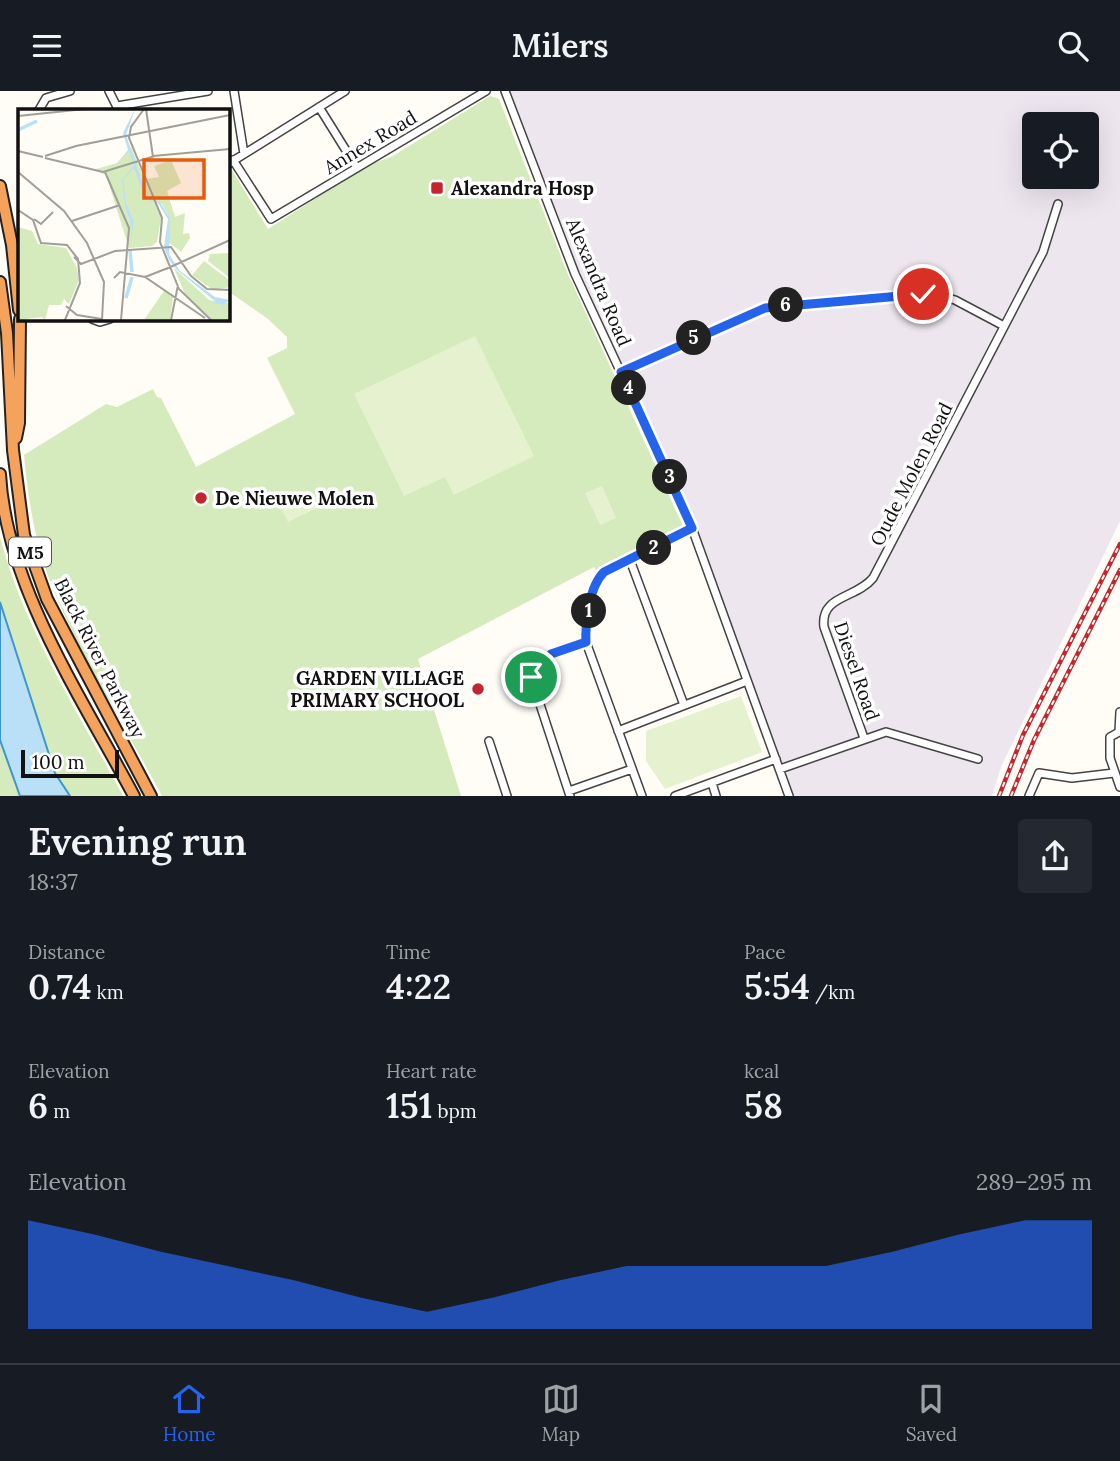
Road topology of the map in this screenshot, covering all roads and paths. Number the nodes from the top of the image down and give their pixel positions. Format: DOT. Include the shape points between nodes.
graph roads {
  1 [pos="70,91"];
  2 [pos="109,91"];
  3 [pos="208,91"];
  4 [pos="234,91"];
  5 [pos="345,91"];
  6 [pos="486,91"];
  7 [pos="505,91"];
  8 [pos="319,107"];
  9 [pos="118,108"];
  10 [pos="40,109"];
  11 [pos="244,153"];
  12 [pos="230,162"];
  13 [pos="357,168"];
  14 [pos="0,186"];
  15 [pos="1058,204"];
  16 [pos="0,282"];
  17 [pos="18,301"];
  18 [pos="20,320"];
  19 [pos="1004,325"];
  20 [pos="621,372"];
  21 [pos="13,450"];
  22 [pos="0,474"];
  23 [pos="0,495"];
  24 [pos="692,528"];
  25 [pos="630,560"];
  26 [pos="822,614"];
  27 [pos="586,642"];
  28 [pos="747,681"];
  29 [pos="684,705"];
  30 [pos="1120,712"];
  31 [pos="618,731"];
  32 [pos="1119,732"];
  33 [pos="864,738"];
  34 [pos="489,741"];
  35 [pos="776,759"];
  36 [pos="978,759"];
  37 [pos="632,769"];
  38 [pos="780,769"];
  39 [pos="1114,773"];
  40 [pos="712,783"];
  41 [pos="1120,787"];
  42 [pos="569,794"];
  43 [pos="134,796"];
  44 [pos="151,796"];
  45 [pos="507,796"];
  46 [pos="642,796"];
  47 [pos="675,796"];
  48 [pos="716,796"];
  49 [pos="789,796"];
  50 [pos="1029,796"];
  1 -- 10 [label="street" via="46,98"];
  2 -- 9 [label="street"];
  3 -- 9 [label="street"];
  4 -- 11 [label="street"];
  5 -- 8 [label="street"];
  6 -- 13 [label="street, Annex Road"];
  7 -- 20 [label="street, Alexandra Road" via="575,274"];
  8 -- 11 [label="street"];
  8 -- 13 [label="street"];
  11 -- 12 [label="street"];
  12 -- 13 [label="street, Annex Road" via="271,219"];
  14 -- 17 [label="highway"];
  15 -- 19 [label="street, Oude Molen Road" via="1043,252"];
  16 -- 21 [label="highway, Black River Parkway / M5"];
  18 -- 21 [label="highway" via="19,423"];
  19 -- 20 [label="street" via="934,294 775,306"];
  19 -- 26 [label="street, Oude Molen Road" via="873,578 856,593 827,606"];
  20 -- 24 [label="street, Alexandra Road"];
  21 -- 44 [label="highway, Black River Parkway / M5" via="24,535 47,600"];
  22 -- 23 [label="highway, Black River Parkway / M5"];
  23 -- 43 [label="highway, Black River Parkway / M5" via="20,573"];
  24 -- 25 [label="street"];
  24 -- 28 [label="street, Alexandra Road"];
  25 -- 27 [label="street" via="600,577 586,622"];
  25 -- 29 [label="street"];
  26 -- 33 [label="street, Diesel Road"];
  27 -- 31 [label="street"];
  27 -- 42 [label="street" via="551,654 531,677"];
  28 -- 29 [label="street"];
  28 -- 35 [label="street, Alexandra Road"];
  29 -- 31 [label="street"];
  30 -- 32 [label="street"];
  31 -- 37 [label="street"];
  32 -- 39 [label="street" via="1110,737 1108,747"];
  33 -- 36 [label="street" via="895,732"];
  33 -- 38 [label="street"];
  34 -- 45 [label="street"];
  35 -- 38 [label="street, Alexandra Road"];
  35 -- 40 [label="street"];
  37 -- 42 [label="street"];
  37 -- 46 [label="street"];
  38 -- 49 [label="street, Alexandra Road"];
  39 -- 41 [label="street"];
  39 -- 50 [label="street" via="1072,778 1039,773"];
  40 -- 47 [label="street"];
  40 -- 48 [label="street"];
}
